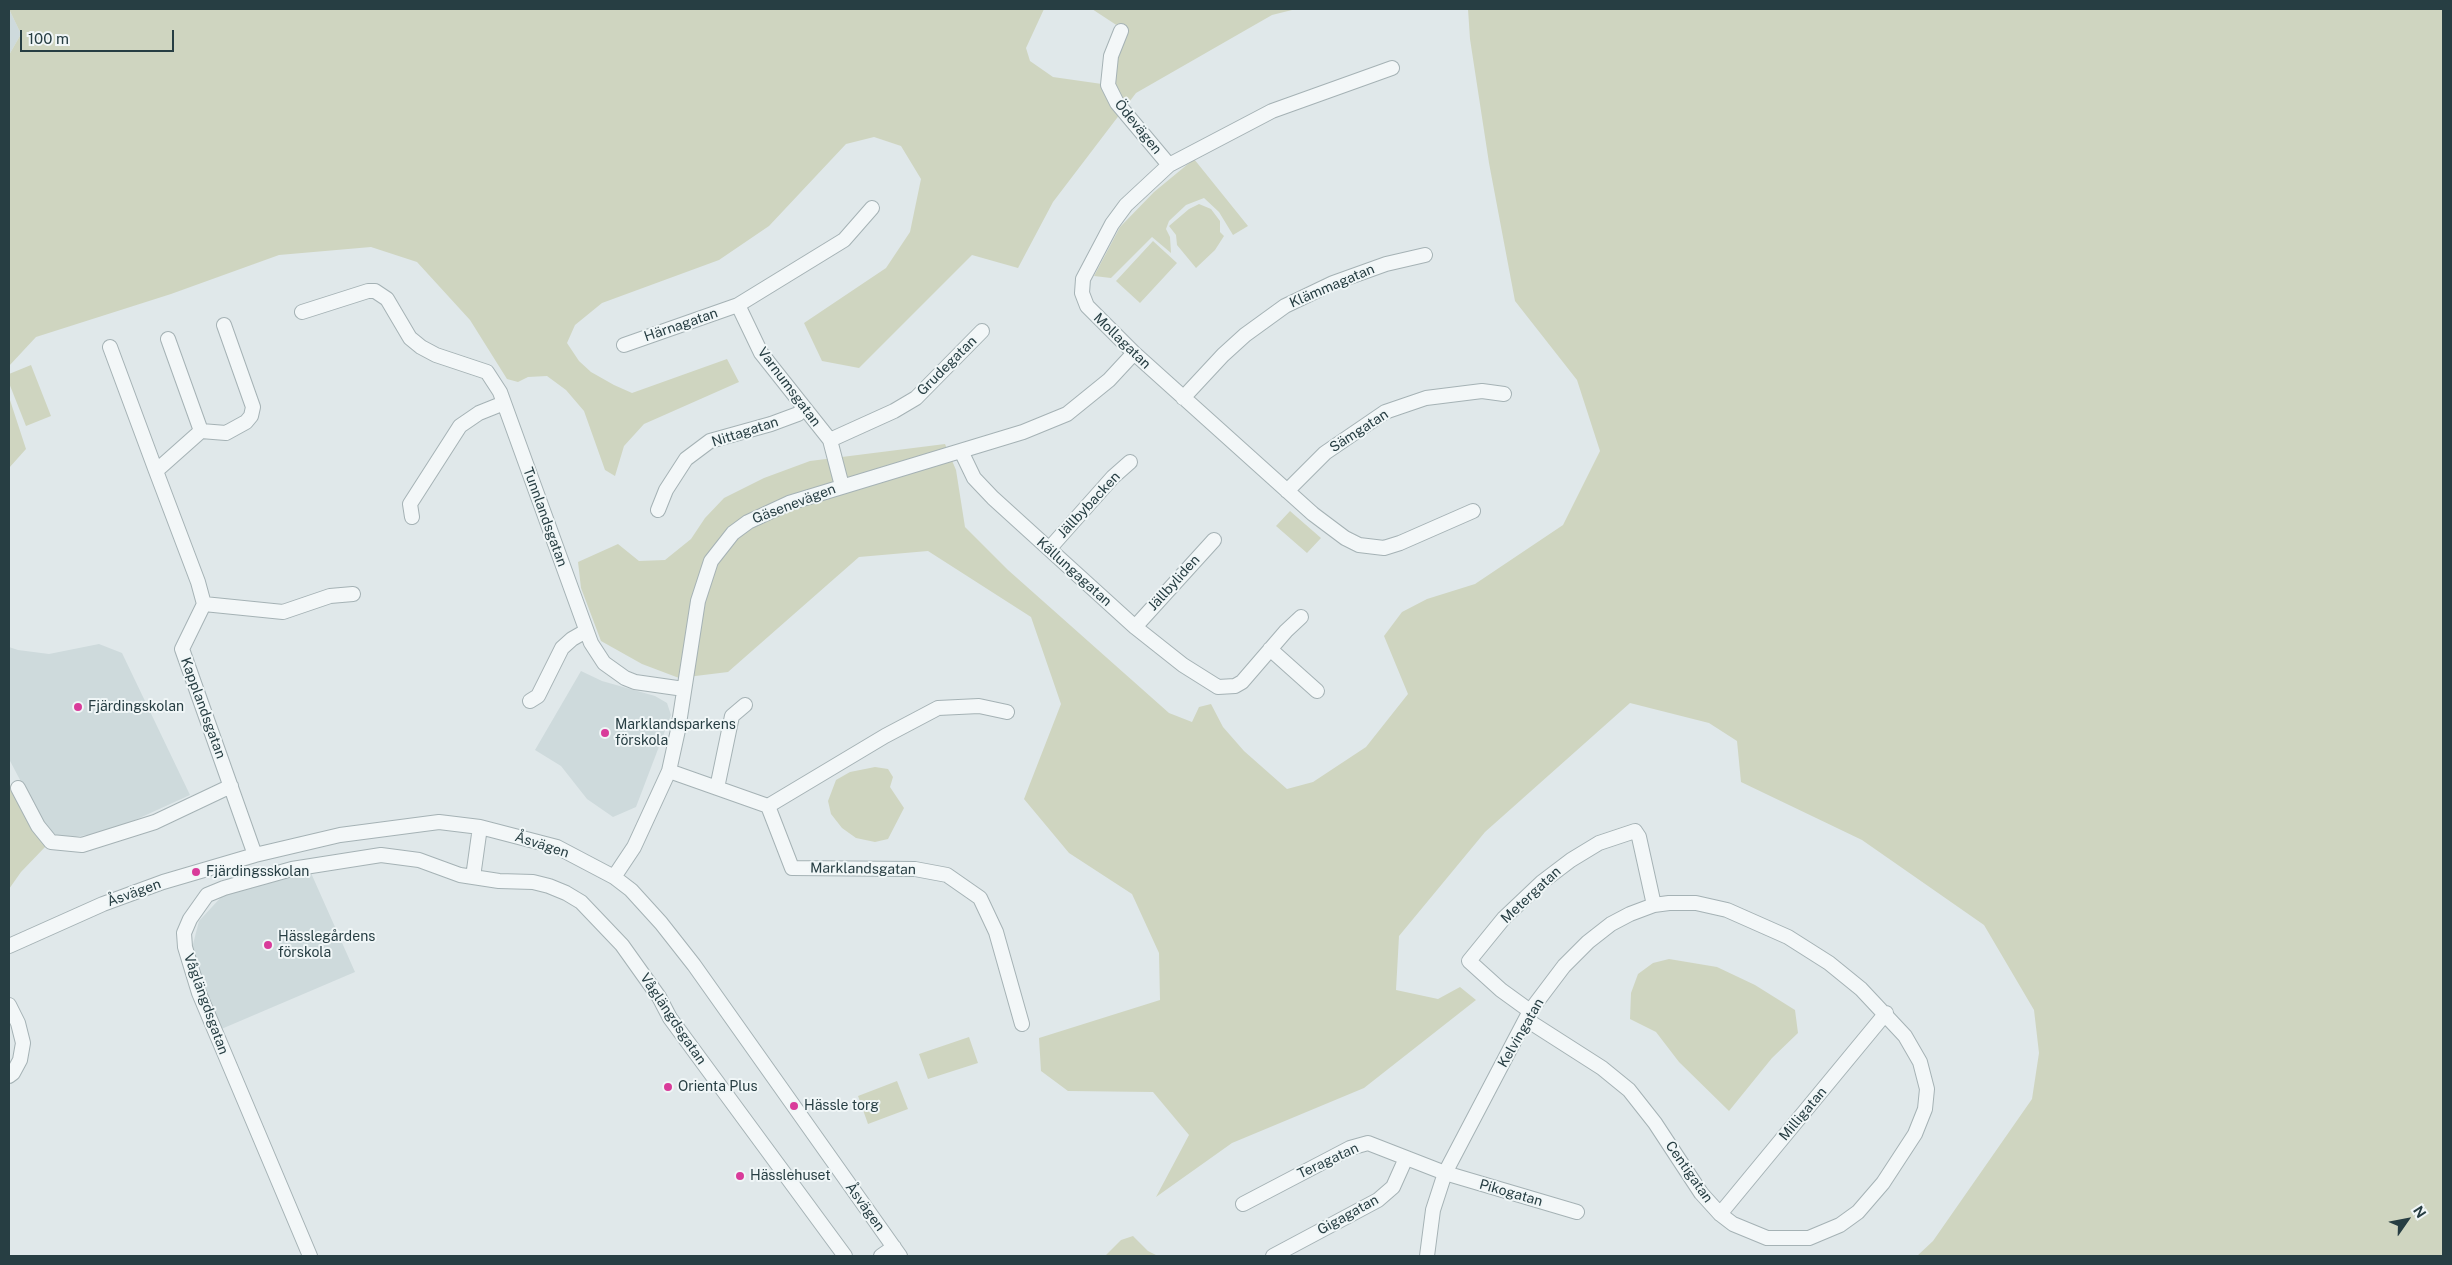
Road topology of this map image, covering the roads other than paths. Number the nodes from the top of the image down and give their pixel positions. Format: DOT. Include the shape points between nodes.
graph roads {
  1 [pos="1121,31"];
  2 [pos="1392,68"];
  3 [pos="1169,165"];
  4 [pos="872,208"];
  5 [pos="1425,255"];
  6 [pos="738,305"];
  7 [pos="302,312"];
  8 [pos="224,325"];
  9 [pos="982,330"];
  10 [pos="168,339"];
  11 [pos="624,345"];
  12 [pos="110,347"];
  13 [pos="1134,353"];
  14 [pos="1504,394"];
  15 [pos="1183,398"];
  16 [pos="504,403"];
  17 [pos="803,409"];
  18 [pos="201,431"];
  19 [pos="830,440"];
  20 [pos="961,451"];
  21 [pos="1130,462"];
  22 [pos="156,471"];
  23 [pos="842,486"];
  24 [pos="1287,491"];
  25 [pos="658,510"];
  26 [pos="1473,511"];
  27 [pos="412,517"];
  28 [pos="1214,540"];
  29 [pos="1048,549"];
  30 [pos="353,594"];
  31 [pos="204,604"];
  32 [pos="1301,617"];
  33 [pos="1135,627"];
  34 [pos="586,631"];
  35 [pos="1270,649"];
  36 [pos="684,689"];
  37 [pos="1317,691"];
  38 [pos="530,701"];
  39 [pos="745,705"];
  40 [pos="1007,712"];
  41 [pos="668,771"];
  42 [pos="231,786"];
  43 [pos="18,788"];
  44 [pos="717,788"];
  45 [pos="768,806"];
  46 [pos="480,827"];
  47 [pos="255,855"];
  48 [pos="473,877"];
  49 [pos="614,877"];
  50 [pos="1654,905"];
  51 [pos="9,946"];
  52 [pos="9,1005"];
  53 [pos="1886,1013"];
  54 [pos="1529,1015"];
  55 [pos="1022,1024"];
  56 [pos="9,1076"];
  57 [pos="1406,1158"];
  58 [pos="1444,1173"];
  59 [pos="1243,1204"];
  60 [pos="1577,1212"];
  61 [pos="1720,1214"];
  62 [pos="897,1252"];
  63 [pos="310,1256"];
  64 [pos="844,1256"];
  65 [pos="881,1256"];
  66 [pos="1273,1256"];
  67 [pos="1428,1256"];
  1 -- 3 [label="street, Ödevägen" via="1111,56 1108,86 1117,103"];
  2 -- 3 [label="street, Mollagatan" via="1272,111"];
  3 -- 13 [label="street, Mollagatan" via="1126,205 1112,224 1083,279 1082,293 1087,306"];
  4 -- 6 [label="street" via="844,240"];
  5 -- 15 [label="street, Klämmagatan" via="1346,278 1285,306 1245,335"];
  6 -- 11 [label="street, Härnagatan"];
  6 -- 17 [label="street, Varnumsgatan" via="761,353"];
  7 -- 16 [label="street, Tunnlandsgatan" via="375,291 387,299 410,338 436,355 487,372"];
  8 -- 18 [label="street" via="253,407 246,422 226,433"];
  9 -- 19 [label="street, Grudegatan" via="916,398"];
  10 -- 18 [label="street"];
  12 -- 22 [label="street"];
  13 -- 15 [label="street, Mollagatan"];
  13 -- 20 [label="street, Gäsenevägen" via="1110,380 1067,414"];
  14 -- 24 [label="street, Sämgatan" via="1482,391 1426,398 1385,412 1325,453"];
  15 -- 24 [label="street, Mollagatan"];
  16 -- 27 [label="street" via="478,413 460,426 410,504"];
  16 -- 34 [label="street, Tunnlandsgatan"];
  17 -- 19 [label="street, Varnumsgatan"];
  17 -- 25 [label="street, Nittagatan" via="770,424 710,441 686,459 666,490"];
  18 -- 22 [label="street"];
  19 -- 23 [label="street, Varnumsgatan"];
  20 -- 23 [label="street, Gäsenevägen"];
  20 -- 29 [label="street, Källungagatan" via="982,487"];
  21 -- 29 [label="street, Jällbybacken"];
  22 -- 31 [label="street"];
  23 -- 36 [label="street, Gäsenevägen" via="769,511 740,527 720,548 711,561 698,601"];
  24 -- 26 [label="street, Mollagatan" via="1345,538 1372,548 1400,543"];
  28 -- 33 [label="street, Jällbyliden"];
  29 -- 33 [label="street, Källungagatan"];
  30 -- 31 [label="street" via="330,596 283,612"];
  31 -- 42 [label="street, Kapplandsgatan" via="182,650"];
  32 -- 35 [label="street, Källungagatan"];
  33 -- 35 [label="street, Källungagatan" via="1218,688 1242,682"];
  34 -- 36 [label="street, Tunnlandsgatan" via="604,663 625,678"];
  34 -- 38 [label="street" via="562,648 538,696"];
  35 -- 37 [label="street"];
  36 -- 41 [label="street, Gäsenevägen"];
  39 -- 44 [label="street" via="732,716"];
  40 -- 45 [label="street" via="979,706 938,708"];
  41 -- 44 [label="street"];
  41 -- 49 [label="street, Gäsenevägen" via="634,847"];
  42 -- 43 [label="street" via="155,822 82,846 51,842 38,826"];
  42 -- 47 [label="street, Kapplandsgatan"];
  44 -- 45 [label="street"];
  45 -- 55 [label="street, Marklandsgatan" via="792,868 915,869 947,875 980,898 996,932"];
  46 -- 47 [label="street, Åsvägen" via="439,822 395,826"];
  46 -- 48 [label="street"];
  46 -- 49 [label="street, Åsvägen" via="557,847"];
  47 -- 51 [label="street, Åsvägen" via="140,890"];
  48 -- 63 [label="street, Våglängdsgatan" via="419,860 381,855 292,869 207,896 184,932 199,993"];
  48 -- 64 [label="street, Våglängdsgatan" via="533,882 566,892 610,930 659,997 670,1018"];
  49 -- 62 [label="street, Åsvägen" via="643,902 680,946"];
  50 -- 53 [label="street, Kelvingatan" via="1696,903 1727,910 1756,922 1788,937 1829,964"];
  50 -- 54 [label="street, Kelvingatan" via="1618,920 1588,942 1564,966"];
  50 -- 54 [label="street, Metergatan" via="1635,832 1599,843 1542,882 1504,918 1469,961"];
  52 -- 56 [label="street" via="23,1043 20,1060"];
  53 -- 61 [label="street, Milligatan"];
  53 -- 61 [label="street, Centigatan" via="1906,1036 1920,1062 1927,1089 1925,1109 1916,1134 1871,1198 1840,1225 1809,1238 1767,1238 1732,1224"];
  54 -- 58 [label="street, Kelvingatan"];
  54 -- 61 [label="street, Centigatan" via="1629,1090 1701,1193"];
  57 -- 58 [label="street, Teragatan"];
  57 -- 59 [label="street, Teragatan" via="1368,1143 1350,1148"];
  57 -- 66 [label="street, Gigagatan" via="1393,1187 1378,1200"];
  58 -- 60 [label="street, Pikogatan"];
  58 -- 67 [label="street, Kelvingatan" via="1433,1210"];
  62 -- 65 [label="street"];
}
